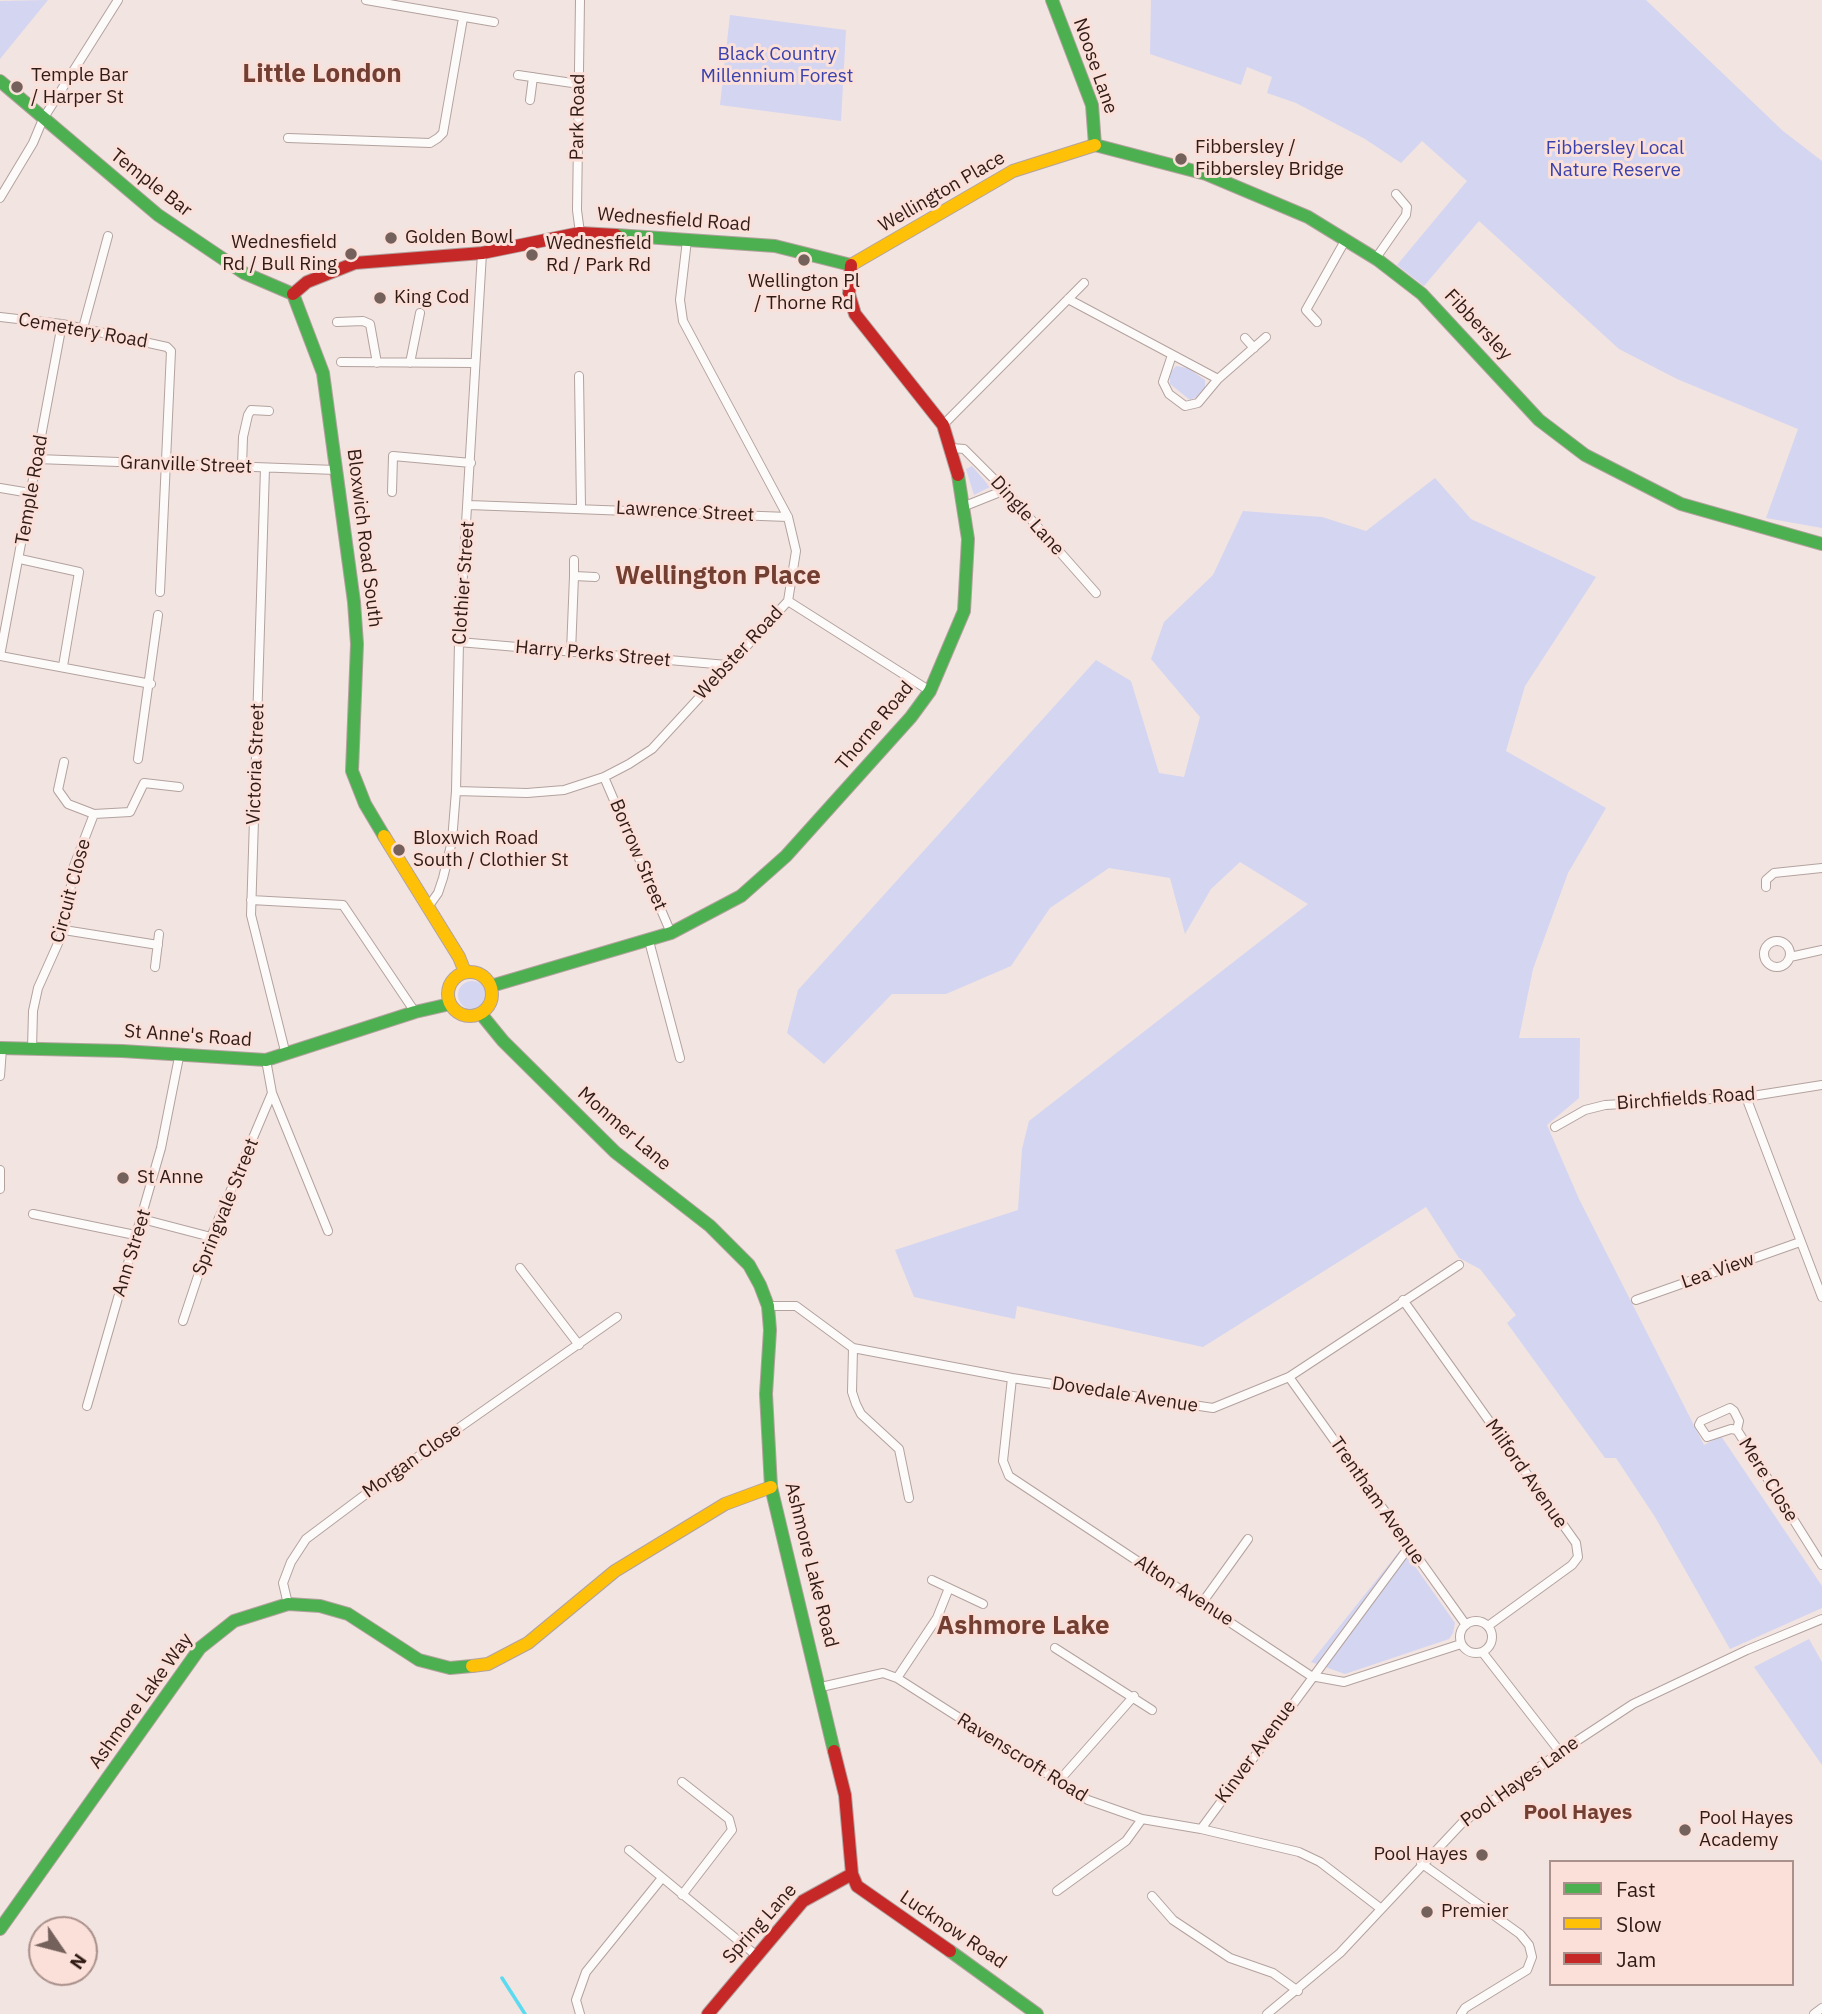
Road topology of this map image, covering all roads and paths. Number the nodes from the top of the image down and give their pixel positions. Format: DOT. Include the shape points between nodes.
graph roads {
  1 [pos="118,0"];
  2 [pos="366,0"];
  3 [pos="580,0"];
  4 [pos="1052,0"];
  5 [pos="401,3"];
  6 [pos="463,18"];
  7 [pos="494,22"];
  8 [pos="518,75"];
  9 [pos="533,77"];
  10 [pos="0,81"];
  11 [pos="579,84"];
  12 [pos="530,100"];
  13 [pos="43,119"];
  14 [pos="288,138"];
  15 [pos="1095,145"];
  16 [pos="1396,194"];
  17 [pos="0,198"];
  18 [pos="580,233"];
  19 [pos="108,236"];
  20 [pos="1346,239"];
  21 [pos="687,240"];
  22 [pos="482,253"];
  23 [pos="1377,259"];
  24 [pos="851,265"];
  25 [pos="1084,283"];
  26 [pos="293,294"];
  27 [pos="1068,299"];
  28 [pos="420,313"];
  29 [pos="0,317"];
  30 [pos="337,322"];
  31 [pos="1317,322"];
  32 [pos="62,324"];
  33 [pos="83,328"];
  34 [pos="1266,337"];
  35 [pos="1245,338"];
  36 [pos="1254,348"];
  37 [pos="1172,355"];
  38 [pos="341,362"];
  39 [pos="377,363"];
  40 [pos="410,363"];
  41 [pos="474,363"];
  42 [pos="579,376"];
  43 [pos="1218,379"];
  44 [pos="269,411"];
  45 [pos="943,425"];
  46 [pos="952,448"];
  47 [pos="37,459"];
  48 [pos="471,463"];
  49 [pos="166,464"];
  50 [pos="242,466"];
  51 [pos="265,468"];
  52 [pos="336,470"];
  53 [pos="0,488"];
  54 [pos="1005,490"];
  55 [pos="392,492"];
  56 [pos="30,493"];
  57 [pos="469,505"];
  58 [pos="965,506"];
  59 [pos="582,507"];
  60 [pos="788,517"];
  61 [pos="1822,544"];
  62 [pos="20,559"];
  63 [pos="574,560"];
  64 [pos="574,576"];
  65 [pos="594,577"];
  66 [pos="160,592"];
  67 [pos="1096,593"];
  68 [pos="788,601"];
  69 [pos="158,615"];
  70 [pos="459,642"];
  71 [pos="571,652"];
  72 [pos="0,656"];
  73 [pos="727,665"];
  74 [pos="63,666"];
  75 [pos="151,684"];
  76 [pos="930,691"];
  77 [pos="138,760"];
  78 [pos="64,762"];
  79 [pos="604,777"];
  80 [pos="178,788"];
  81 [pos="456,791"];
  82 [pos="94,814"];
  83 [pos="1822,868"];
  84 [pos="1766,887"];
  85 [pos="251,900"];
  86 [pos="428,907"];
  87 [pos="64,930"];
  88 [pos="671,933"];
  89 [pos="159,934"];
  90 [pos="649,941"];
  91 [pos="158,945"];
  92 [pos="1822,950"];
  93 [pos="1790,957"];
  94 [pos="155,967"];
  95 [pos="465,972"];
  96 [pos="491,986"];
  97 [pos="450,1004"];
  98 [pos="415,1012"];
  99 [pos="481,1014"];
  100 [pos="1,1049"];
  101 [pos="32,1049"];
  102 [pos="286,1056"];
  103 [pos="179,1057"];
  104 [pos="680,1058"];
  105 [pos="266,1060"];
  106 [pos="0,1076"];
  107 [pos="1822,1085"];
  108 [pos="272,1093"];
  109 [pos="1746,1097"];
  110 [pos="1555,1127"];
  111 [pos="0,1170"];
  112 [pos="0,1189"];
  113 [pos="33,1214"];
  114 [pos="142,1219"];
  115 [pos="328,1231"];
  116 [pos="135,1236"];
  117 [pos="211,1237"];
  118 [pos="1800,1242"];
  119 [pos="749,1265"];
  120 [pos="1459,1265"];
  121 [pos="520,1268"];
  122 [pos="1822,1297"];
  123 [pos="1403,1300"];
  124 [pos="1636,1300"];
  125 [pos="768,1306"];
  126 [pos="617,1317"];
  127 [pos="184,1321"];
  128 [pos="579,1345"];
  129 [pos="853,1348"];
  130 [pos="1289,1377"];
  131 [pos="1012,1378"];
  132 [pos="87,1406"];
  133 [pos="1737,1430"];
  134 [pos="771,1487"];
  135 [pos="909,1497"];
  136 [pos="1248,1539"];
  137 [pos="1409,1547"];
  138 [pos="1822,1565"];
  139 [pos="932,1580"];
  140 [pos="949,1588"];
  141 [pos="1202,1603"];
  142 [pos="288,1604"];
  143 [pos="983,1604"];
  144 [pos="1822,1619"];
  145 [pos="1466,1625"];
  146 [pos="1488,1626"];
  147 [pos="1461,1644"];
  148 [pos="1055,1648"];
  149 [pos="1483,1653"];
  150 [pos="1311,1676"];
  151 [pos="897,1678"];
  152 [pos="821,1687"];
  153 [pos="1134,1696"];
  154 [pos="1152,1710"];
  155 [pos="1560,1752"];
  156 [pos="682,1782"];
  157 [pos="1057,1783"];
  158 [pos="1142,1819"];
  159 [pos="1201,1829"];
  160 [pos="629,1850"];
  161 [pos="1421,1863"];
  162 [pos="852,1874"];
  163 [pos="663,1878"];
  164 [pos="1058,1891"];
  165 [pos="682,1895"];
  166 [pos="1152,1896"];
  167 [pos="1380,1908"];
  168 [pos="0,1929"];
  169 [pos="757,1955"];
  170 [pos="1298,1991"];
  171 [pos="1822,2007"];
  172 [pos="580,2014"];
  173 [pos="708,2014"];
  174 [pos="1037,2014"];
  175 [pos="1267,2014"];
  176 [pos="1461,2014"];
  177 [pos="1814,2014"];
  1 -- 13 [label="street"];
  2 -- 5 [label="street"];
  3 -- 11 [label="street, Park Road"];
  4 -- 15 [label="street, Noose Lane" via="1092,105"];
  5 -- 6 [label="street"];
  6 -- 7 [label="street"];
  6 -- 14 [label="street" via="445,126 430,144"];
  8 -- 9 [label="street"];
  9 -- 11 [label="street"];
  9 -- 12 [label="street"];
  10 -- 13 [label="street, Temple Bar"];
  11 -- 18 [label="street, Park Road"];
  13 -- 17 [label="street"];
  13 -- 26 [label="street, Temple Bar" via="142,202 229,264"];
  15 -- 20 [label="street, Fibbersley" via="1206,174 1308,217"];
  15 -- 24 [label="street, Wellington Place" via="1013,172"];
  16 -- 23 [label="street" via="1407,207 1406,215"];
  18 -- 21 [label="street, Wednesfield Road"];
  18 -- 22 [label="street, Wednesfield Road"];
  19 -- 33 [label="street"];
  20 -- 23 [label="street, Fibbersley"];
  20 -- 31 [label="street" via="1306,310"];
  21 -- 24 [label="street, Wednesfield Road" via="775,246"];
  21 -- 60 [label="street, Webster Road" via="680,300 683,321"];
  22 -- 26 [label="street, Wednesfield Road" via="355,263 316,278"];
  22 -- 41 [label="street, Clothier Street"];
  23 -- 61 [label="street, Fibbersley" via="1422,294 1539,420 1586,455 1681,504"];
  24 -- 45 [label="street, Thorne Road" via="849,294 855,314"];
  25 -- 27 [label="street"];
  26 -- 52 [label="street, Bloxwich Road South" via="321,362"];
  27 -- 37 [label="street"];
  27 -- 45 [label="street"];
  28 -- 40 [label="street"];
  29 -- 32 [label="street, Cemetery Road"];
  30 -- 39 [label="street" via="370,324"];
  32 -- 33 [label="street, Cemetery Road"];
  32 -- 47 [label="street, Temple Road"];
  33 -- 49 [label="street, Cemetery Road" via="172,351"];
  34 -- 36 [label="street"];
  35 -- 36 [label="street"];
  36 -- 43 [label="street"];
  37 -- 43 [label="street"];
  37 -- 43 [label="street" via="1163,383 1180,404 1190,407 1198,403"];
  38 -- 39 [label="street"];
  39 -- 40 [label="street"];
  40 -- 41 [label="street"];
  41 -- 48 [label="street, Clothier Street"];
  42 -- 59 [label="street"];
  44 -- 50 [label="street" via="251,410 248,415"];
  45 -- 46 [label="street, Thorne Road"];
  46 -- 54 [label="street, Dingle Lane" via="964,449"];
  46 -- 58 [label="street, Thorne Road"];
  47 -- 49 [label="street, Granville Street"];
  47 -- 56 [label="street, Temple Road"];
  48 -- 55 [label="street" via="393,456"];
  48 -- 57 [label="street, Clothier Street"];
  49 -- 50 [label="street, Granville Street"];
  49 -- 66 [label="street"];
  50 -- 51 [label="street, Granville Street"];
  51 -- 52 [label="street, Granville Street"];
  51 -- 85 [label="street, Victoria Street"];
  52 -- 86 [label="street, Bloxwich Road South" via="357,644 352,771 365,804"];
  53 -- 56 [label="street"];
  54 -- 58 [label="street"];
  54 -- 67 [label="street, Dingle Lane"];
  56 -- 62 [label="street, Temple Road"];
  57 -- 59 [label="street, Lawrence Street"];
  57 -- 70 [label="street, Clothier Street"];
  58 -- 76 [label="street, Thorne Road" via="964,611"];
  59 -- 60 [label="street, Lawrence Street"];
  60 -- 68 [label="street, Webster Road" via="796,551"];
  62 -- 72 [label="street, Temple Road"];
  62 -- 74 [label="street" via="79,572"];
  63 -- 64 [label="street"];
  64 -- 65 [label="street"];
  64 -- 71 [label="street"];
  68 -- 73 [label="street, Webster Road"];
  68 -- 76 [label="street"];
  69 -- 75 [label="street"];
  70 -- 71 [label="street, Harry Perks Street"];
  70 -- 81 [label="street, Clothier Street"];
  71 -- 73 [label="street, Harry Perks Street"];
  72 -- 74 [label="street"];
  73 -- 79 [label="street, Webster Road" via="652,749"];
  74 -- 75 [label="street"];
  75 -- 77 [label="street"];
  76 -- 88 [label="street, Thorne Road" via="786,856 741,896"];
  78 -- 82 [label="street" via="58,790 68,804"];
  79 -- 81 [label="street, Webster Road" via="564,790"];
  79 -- 88 [label="street, Borrow Street"];
  80 -- 82 [label="street" via="144,783 130,812"];
  81 -- 86 [label="street, Clothier Street" via="452,841 438,893"];
  82 -- 87 [label="street, Circuit Close" via="74,866"];
  83 -- 84 [label="street" via="1774,873"];
  85 -- 98 [label="street" via="344,905"];
  85 -- 102 [label="street, Victoria Street"];
  86 -- 95 [label="street, Bloxwich Road South"];
  87 -- 91 [label="street"];
  87 -- 101 [label="street, Circuit Close" via="38,988"];
  88 -- 90 [label="street, Thorne Road"];
  89 -- 91 [label="street"];
  90 -- 96 [label="street, Thorne Road"];
  90 -- 104 [label="street"];
  91 -- 94 [label="street"];
  92 -- 93 [label="street"];
  95 -- 96 [label="street" via="480,974"];
  95 -- 97 [label="street" via="449,986"];
  96 -- 99 [label="street" via="492,999"];
  97 -- 98 [label="street, St Anne's Road"];
  97 -- 99 [label="street" via="463,1016"];
  98 -- 102 [label="street, St Anne's Road"];
  99 -- 119 [label="street, Monmer Lane" via="615,1152 701,1219"];
  100 -- 101 [label="street, St Anne's Road"];
  100 -- 106 [label="street"];
  101 -- 103 [label="street, St Anne's Road"];
  102 -- 105 [label="street, St Anne's Road"];
  103 -- 105 [label="street, St Anne's Road"];
  103 -- 114 [label="street, Ann Street"];
  105 -- 108 [label="street"];
  107 -- 109 [label="street, Birchfields Road"];
  108 -- 115 [label="street"];
  108 -- 117 [label="street, Springvale Street"];
  109 -- 110 [label="street, Birchfields Road" via="1605,1105"];
  109 -- 118 [label="street"];
  111 -- 112 [label="street"];
  113 -- 116 [label="street"];
  114 -- 116 [label="street, Ann Street"];
  114 -- 117 [label="street"];
  116 -- 132 [label="street, Ann Street"];
  117 -- 127 [label="street, Springvale Street"];
  118 -- 122 [label="street"];
  118 -- 124 [label="street, Lea View"];
  119 -- 125 [label="street, Ashmore Lake Road"];
  120 -- 123 [label="street, Dovedale Avenue"];
  121 -- 128 [label="street"];
  123 -- 130 [label="street, Dovedale Avenue"];
  123 -- 146 [label="street, Milford Avenue" via="1576,1543 1578,1557 1572,1565"];
  125 -- 129 [label="street, Dovedale Avenue" via="796,1306"];
  125 -- 134 [label="street, Ashmore Lake Road" via="766,1446"];
  126 -- 128 [label="street, Morgan Close"];
  128 -- 142 [label="street, Morgan Close" via="306,1539 284,1583"];
  129 -- 131 [label="street, Dovedale Avenue"];
  129 -- 135 [label="street" via="856,1404 860,1414 899,1449"];
  130 -- 131 [label="street, Dovedale Avenue" via="1213,1408"];
  130 -- 137 [label="street, Trentham Avenue"];
  131 -- 141 [label="street, Alton Avenue" via="1003,1461 1009,1476"];
  133 -- 133 [label="street, Mere Close" via="1707,1437 1699,1425 1730,1408 1738,1416"];
  133 -- 138 [label="street, Mere Close"];
  134 -- 142 [label="street, Ashmore Lake Way" via="725,1504 615,1571 528,1643 488,1664 450,1668 419,1660 348,1614"];
  134 -- 152 [label="street, Ashmore Lake Road"];
  136 -- 141 [label="street"];
  137 -- 145 [label="street, Trentham Avenue"];
  137 -- 150 [label="street, Kinver Avenue"];
  139 -- 140 [label="street"];
  140 -- 143 [label="street"];
  140 -- 151 [label="street" via="937,1618"];
  141 -- 150 [label="street, Alton Avenue"];
  142 -- 168 [label="street, Ashmore Lake Way" via="234,1621 200,1648"];
  144 -- 155 [label="street, Pool Hayes Lane" via="1633,1704"];
  145 -- 146 [label="street" via="1475,1621"];
  145 -- 147 [label="street"];
  146 -- 149 [label="street" via="1492,1643"];
  147 -- 149 [label="street" via="1474,1654"];
  147 -- 150 [label="street, Alton Avenue" via="1344,1682"];
  148 -- 153 [label="street"];
  149 -- 155 [label="street"];
  150 -- 159 [label="street, Kinver Avenue"];
  151 -- 152 [label="street" via="883,1673"];
  151 -- 157 [label="street, Ravenscroft Road"];
  152 -- 162 [label="street, Ashmore Lake Road" via="845,1795"];
  153 -- 154 [label="street"];
  153 -- 157 [label="street"];
  155 -- 161 [label="street, Pool Hayes Lane" via="1462,1823"];
  156 -- 165 [label="street" via="729,1819 732,1830"];
  157 -- 158 [label="street, Ravenscroft Road" via="1088,1800"];
  158 -- 159 [label="street, Ravenscroft Road"];
  158 -- 164 [label="street" via="1126,1841"];
  159 -- 167 [label="street, Ravenscroft Road" via="1299,1852 1320,1862"];
  160 -- 163 [label="street"];
  161 -- 167 [label="street, Pool Hayes Lane"];
  161 -- 176 [label="street" via="1520,1934 1531,1952 1527,1970"];
  162 -- 169 [label="street, Spring Lane" via="803,1901"];
  162 -- 174 [label="street, Lucknow Road" via="868,1895"];
  163 -- 165 [label="street"];
  163 -- 172 [label="street" via="586,1972 576,2000"];
  165 -- 169 [label="street"];
  166 -- 170 [label="street" via="1173,1920 1230,1958 1273,1973"];
  167 -- 170 [label="street, Pool Hayes Lane"];
  169 -- 173 [label="street, Spring Lane"];
  170 -- 175 [label="street, Pool Hayes Lane"];
  171 -- 177 [label="street"];
}
